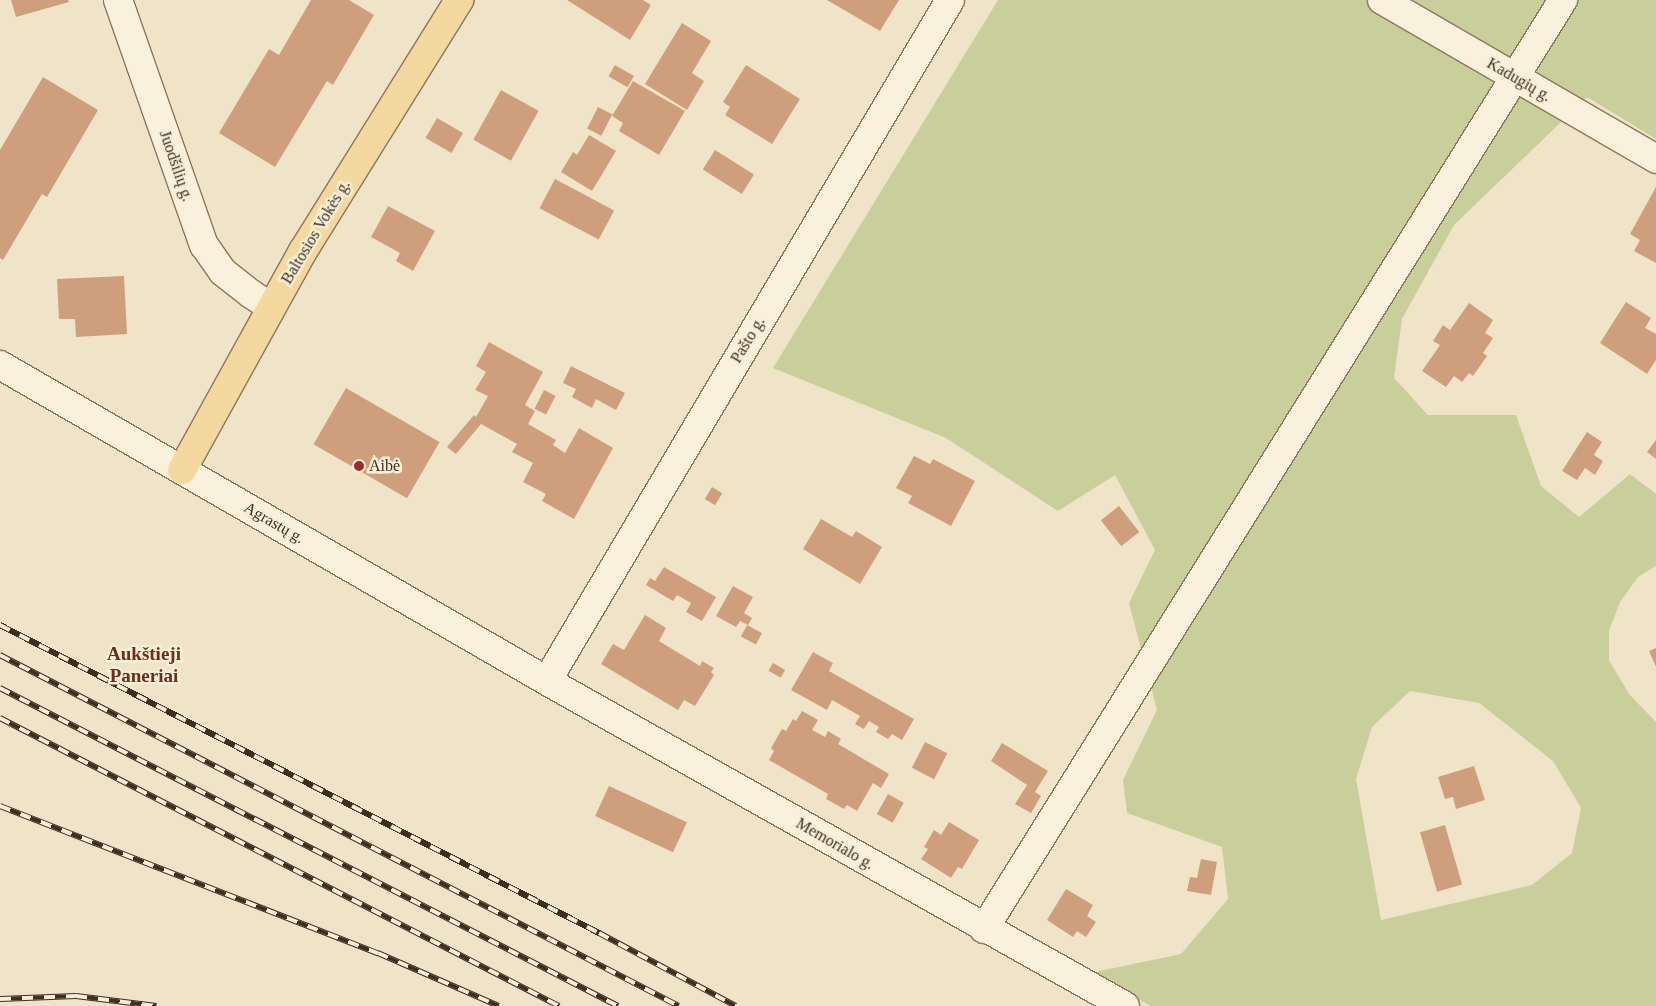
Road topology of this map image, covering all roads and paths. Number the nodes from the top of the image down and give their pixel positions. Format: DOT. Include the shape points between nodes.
graph roads {
  1 [pos="118,0"];
  2 [pos="458,0"];
  3 [pos="950,0"];
  4 [pos="1382,0"];
  5 [pos="1563,0"];
  6 [pos="1516,78"];
  7 [pos="1656,159"];
  8 [pos="271,307"];
  9 [pos="0,364"];
  10 [pos="182,470"];
  11 [pos="548,681"];
  12 [pos="984,929"];
  13 [pos="1125,1006"];
  1 -- 8 [label="street, Juodšilių g." via="204,245 223,272"];
  2 -- 8 [label="main road, Baltosios Vokės g."];
  3 -- 11 [label="street, Pašto g."];
  4 -- 6 [label="street, Kadugių g."];
  5 -- 6 [label="street"];
  6 -- 7 [label="street, Kadugių g."];
  6 -- 12 [label="street"];
  8 -- 10 [label="main road, Baltosios Vokės g."];
  9 -- 10 [label="street, Agrastų g."];
  10 -- 11 [label="street, Agrastų g."];
  11 -- 12 [label="street, Memorialo g."];
  12 -- 13 [label="street, Memorialo g."];
}
